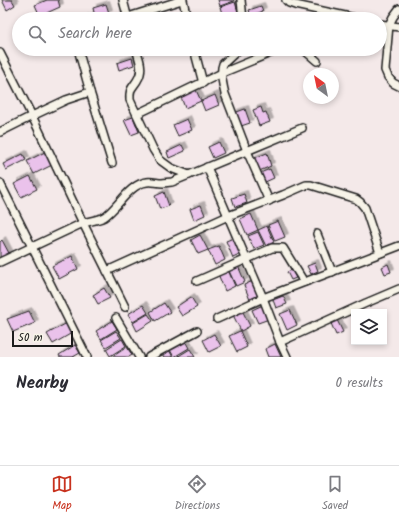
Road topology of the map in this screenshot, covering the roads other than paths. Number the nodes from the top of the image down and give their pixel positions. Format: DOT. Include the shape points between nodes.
graph roads {
  1 [pos="123,0"];
  2 [pos="182,0"];
  3 [pos="241,0"];
  4 [pos="286,0"];
  5 [pos="399,9"];
  6 [pos="126,12"];
  7 [pos="146,12"];
  8 [pos="185,12"];
  9 [pos="242,12"];
  10 [pos="325,12"];
  11 [pos="389,25"];
  12 [pos="399,27"];
  13 [pos="387,48"];
  14 [pos="0,53"];
  15 [pos="80,56"];
  16 [pos="138,56"];
  17 [pos="196,56"];
  18 [pos="232,56"];
  19 [pos="263,56"];
  20 [pos="312,56"];
  21 [pos="386,56"];
  22 [pos="317,61"];
  23 [pos="222,73"];
  24 [pos="203,83"];
  25 [pos="399,86"];
  26 [pos="90,92"];
  27 [pos="137,114"];
  28 [pos="32,116"];
  29 [pos="302,128"];
  30 [pos="0,132"];
  31 [pos="247,151"];
  32 [pos="112,163"];
  33 [pos="207,167"];
  34 [pos="189,175"];
  35 [pos="0,183"];
  36 [pos="269,201"];
  37 [pos="228,216"];
  38 [pos="83,223"];
  39 [pos="317,234"];
  40 [pos="399,246"];
  41 [pos="32,247"];
  42 [pos="380,254"];
  43 [pos="247,259"];
  44 [pos="0,262"];
  45 [pos="108,271"];
  46 [pos="332,272"];
  47 [pos="197,281"];
  48 [pos="304,282"];
  49 [pos="399,289"];
  50 [pos="263,298"];
  51 [pos="125,307"];
  52 [pos="116,318"];
  53 [pos="217,319"];
  54 [pos="197,331"];
  55 [pos="280,342"];
  56 [pos="87,357"];
  57 [pos="139,357"];
  58 [pos="149,357"];
  59 [pos="287,357"];
  1 -- 6 [label="street"];
  2 -- 7 [label="street"];
  2 -- 8 [label="street"];
  3 -- 9 [label="street"];
  4 -- 10 [label="street" via="295,6"];
  5 -- 11 [label="street"];
  11 -- 12 [label="street"];
  11 -- 13 [label="street"];
  14 -- 28 [label="street"];
  15 -- 26 [label="street"];
  16 -- 27 [label="street" via="141,66 139,77 129,92"];
  17 -- 24 [label="street"];
  18 -- 23 [label="street" via="223,64"];
  19 -- 23 [label="street"];
  20 -- 22 [label="street"];
  21 -- 25 [label="street" via="385,70 393,83"];
  23 -- 24 [label="street"];
  23 -- 31 [label="street" via="225,94"];
  24 -- 27 [label="street"];
  26 -- 28 [label="street"];
  26 -- 32 [label="street"];
  27 -- 34 [label="street" via="160,160 170,168"];
  28 -- 30 [label="street"];
  28 -- 38 [label="street"];
  29 -- 31 [label="street"];
  31 -- 33 [label="street"];
  31 -- 36 [label="street"];
  33 -- 34 [label="street"];
  33 -- 37 [label="street"];
  34 -- 38 [label="street" via="172,182 140,184 104,216"];
  35 -- 41 [label="street"];
  36 -- 37 [label="street"];
  36 -- 42 [label="street" via="306,185 356,200 365,208"];
  37 -- 43 [label="street"];
  37 -- 45 [label="street"];
  38 -- 41 [label="street"];
  38 -- 45 [label="street"];
  39 -- 46 [label="street"];
  40 -- 42 [label="street"];
  41 -- 44 [label="street"];
  41 -- 56 [label="street"];
  42 -- 46 [label="street"];
  43 -- 47 [label="street"];
  43 -- 48 [label="street" via="272,248 282,248"];
  43 -- 50 [label="street"];
  45 -- 51 [label="street"];
  46 -- 48 [label="street"];
  48 -- 50 [label="street"];
  49 -- 55 [label="street"];
  50 -- 53 [label="street"];
  50 -- 55 [label="street"];
  52 -- 57 [label="street"];
  54 -- 58 [label="street"];
  55 -- 59 [label="street"];
}
